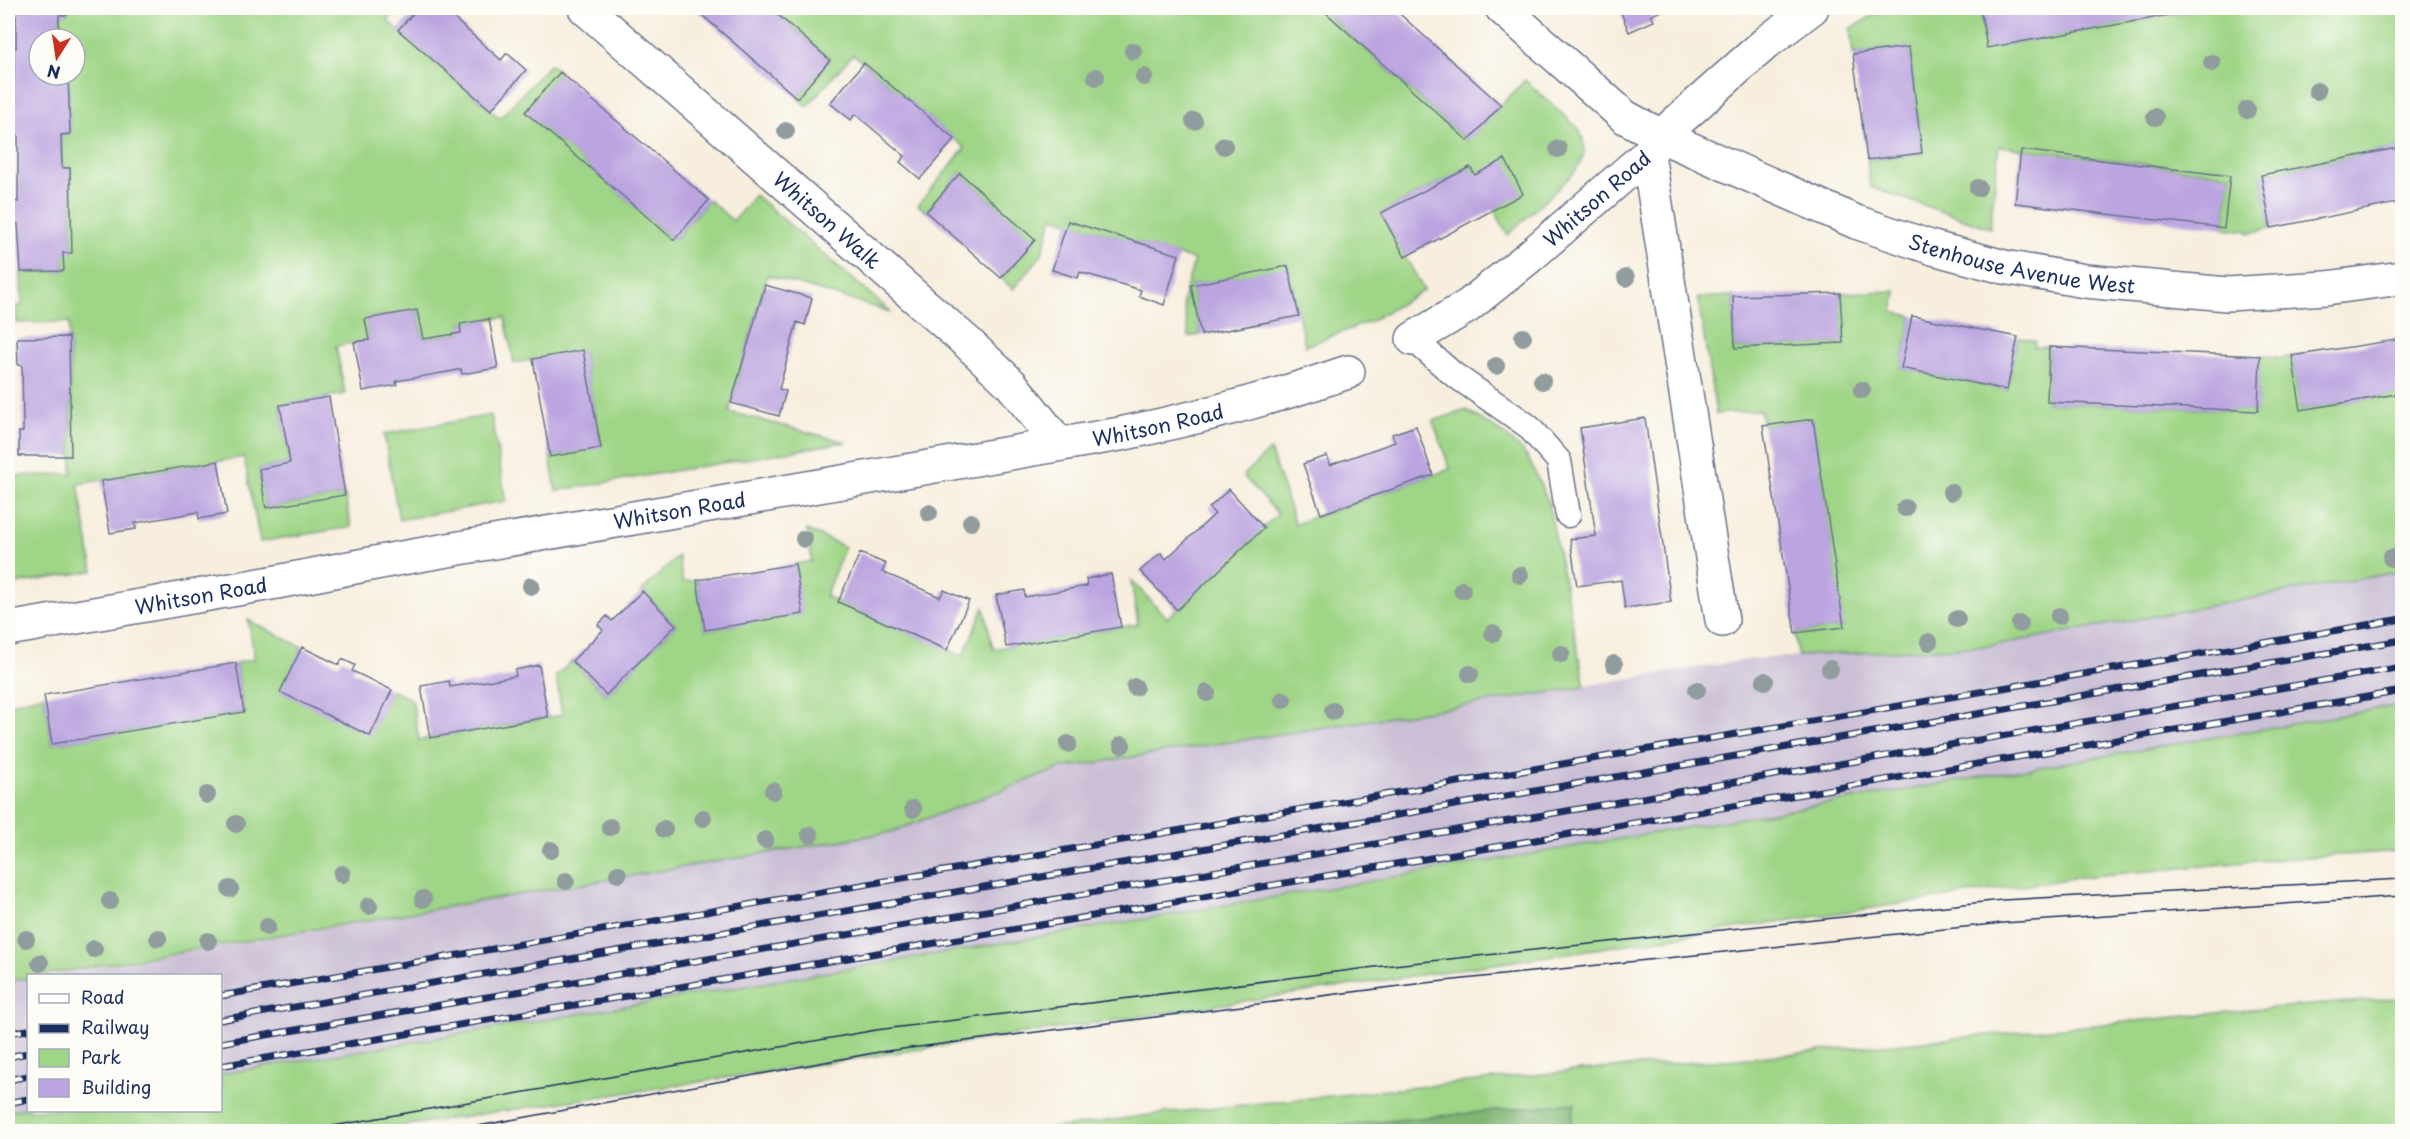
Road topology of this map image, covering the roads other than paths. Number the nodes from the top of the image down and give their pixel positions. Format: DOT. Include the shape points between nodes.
graph roads {
  1 [pos="585,8"];
  2 [pos="1503,8"];
  3 [pos="1812,8"];
  4 [pos="1655,145"];
  5 [pos="2403,278"];
  6 [pos="1413,339"];
  7 [pos="1348,372"];
  8 [pos="1059,444"];
  9 [pos="1568,515"];
  10 [pos="1722,620"];
  11 [pos="8,629"];
  1 -- 8 [label="street, Whitson Walk" via="969,344 1011,384"];
  2 -- 4 [label="street, Stenhouse Avenue West"];
  3 -- 4 [label="street, Whitson Road" via="1767,42"];
  4 -- 5 [label="street, Stenhouse Avenue West" via="1856,222 2004,267 2085,281 2227,294"];
  4 -- 6 [label="street, Whitson Road" via="1468,306"];
  4 -- 10 [label="street"];
  6 -- 9 [label="lane" via="1454,374 1528,426 1559,461"];
  7 -- 8 [label="street, Whitson Road" via="1184,421"];
  8 -- 11 [label="street, Whitson Road"];
}
